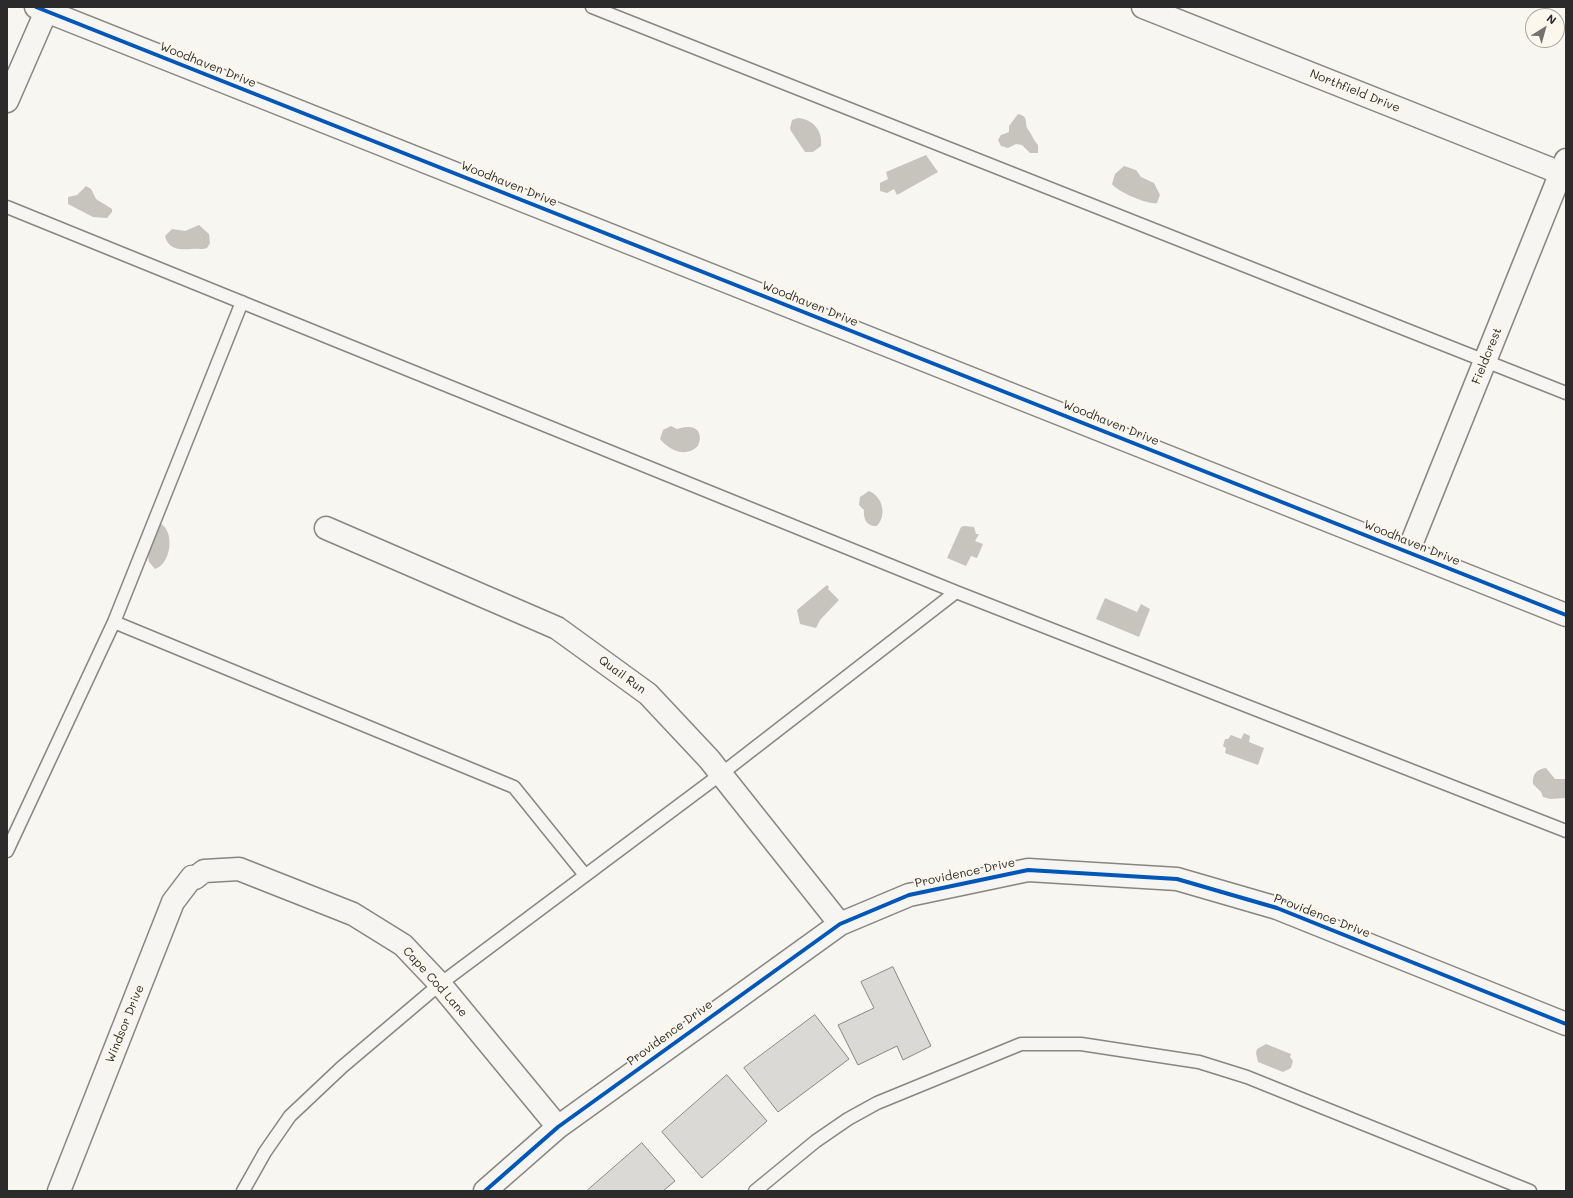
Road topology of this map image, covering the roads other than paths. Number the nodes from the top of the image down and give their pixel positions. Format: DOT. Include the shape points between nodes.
graph roads {
  1 [pos="592,7"];
  2 [pos="1143,7"];
  3 [pos="43,8"];
  4 [pos="7,101"];
  5 [pos="1564,169"];
  6 [pos="7,207"];
  7 [pos="242,302"];
  8 [pos="1485,362"];
  9 [pos="1566,393"];
  10 [pos="326,528"];
  11 [pos="1408,552"];
  12 [pos="956,592"];
  13 [pos="1566,615"];
  14 [pos="114,622"];
  15 [pos="721,774"];
  16 [pos="1566,831"];
  17 [pos="7,851"];
  18 [pos="207,871"];
  19 [pos="585,875"];
  20 [pos="840,924"];
  21 [pos="440,984"];
  22 [pos="1566,1024"];
  23 [pos="558,1127"];
  24 [pos="59,1191"];
  25 [pos="243,1191"];
  26 [pos="485,1191"];
  27 [pos="755,1191"];
  28 [pos="1530,1191"];
  1 -- 8 [label="lane"];
  2 -- 5 [label="street, Northfield Drive"];
  3 -- 4 [label="street"];
  3 -- 11 [label="street, Woodhaven Drive"];
  5 -- 8 [label="street, Fieldcrest"];
  6 -- 7 [label="lane"];
  7 -- 12 [label="lane"];
  7 -- 14 [label="lane"];
  8 -- 9 [label="lane"];
  8 -- 11 [label="street, Fieldcrest"];
  10 -- 15 [label="street, Quail Run" via="557,628 648,694"];
  11 -- 13 [label="street, Woodhaven Drive"];
  12 -- 15 [label="lane"];
  12 -- 16 [label="lane"];
  14 -- 17 [label="lane"];
  14 -- 19 [label="lane" via="514,787"];
  15 -- 19 [label="lane"];
  15 -- 20 [label="street, Quail Run"];
  18 -- 21 [label="street, Cape Cod Lane" via="239,869 353,914 403,945"];
  18 -- 24 [label="street, Windsor Drive" via="195,878 192,877 173,902"];
  19 -- 21 [label="lane"];
  20 -- 22 [label="street, Providence Drive" via="909,896 1028,870 1177,879 1276,908"];
  20 -- 23 [label="street, Providence Drive"];
  21 -- 23 [label="street, Cape Cod Lane"];
  21 -- 25 [label="lane" via="342,1067 290,1116 265,1152"];
  23 -- 26 [label="street, Providence Drive"];
  27 -- 28 [label="lane" via="816,1141 848,1119 877,1103 1021,1044 1081,1044 1199,1062 1247,1077"];
}
